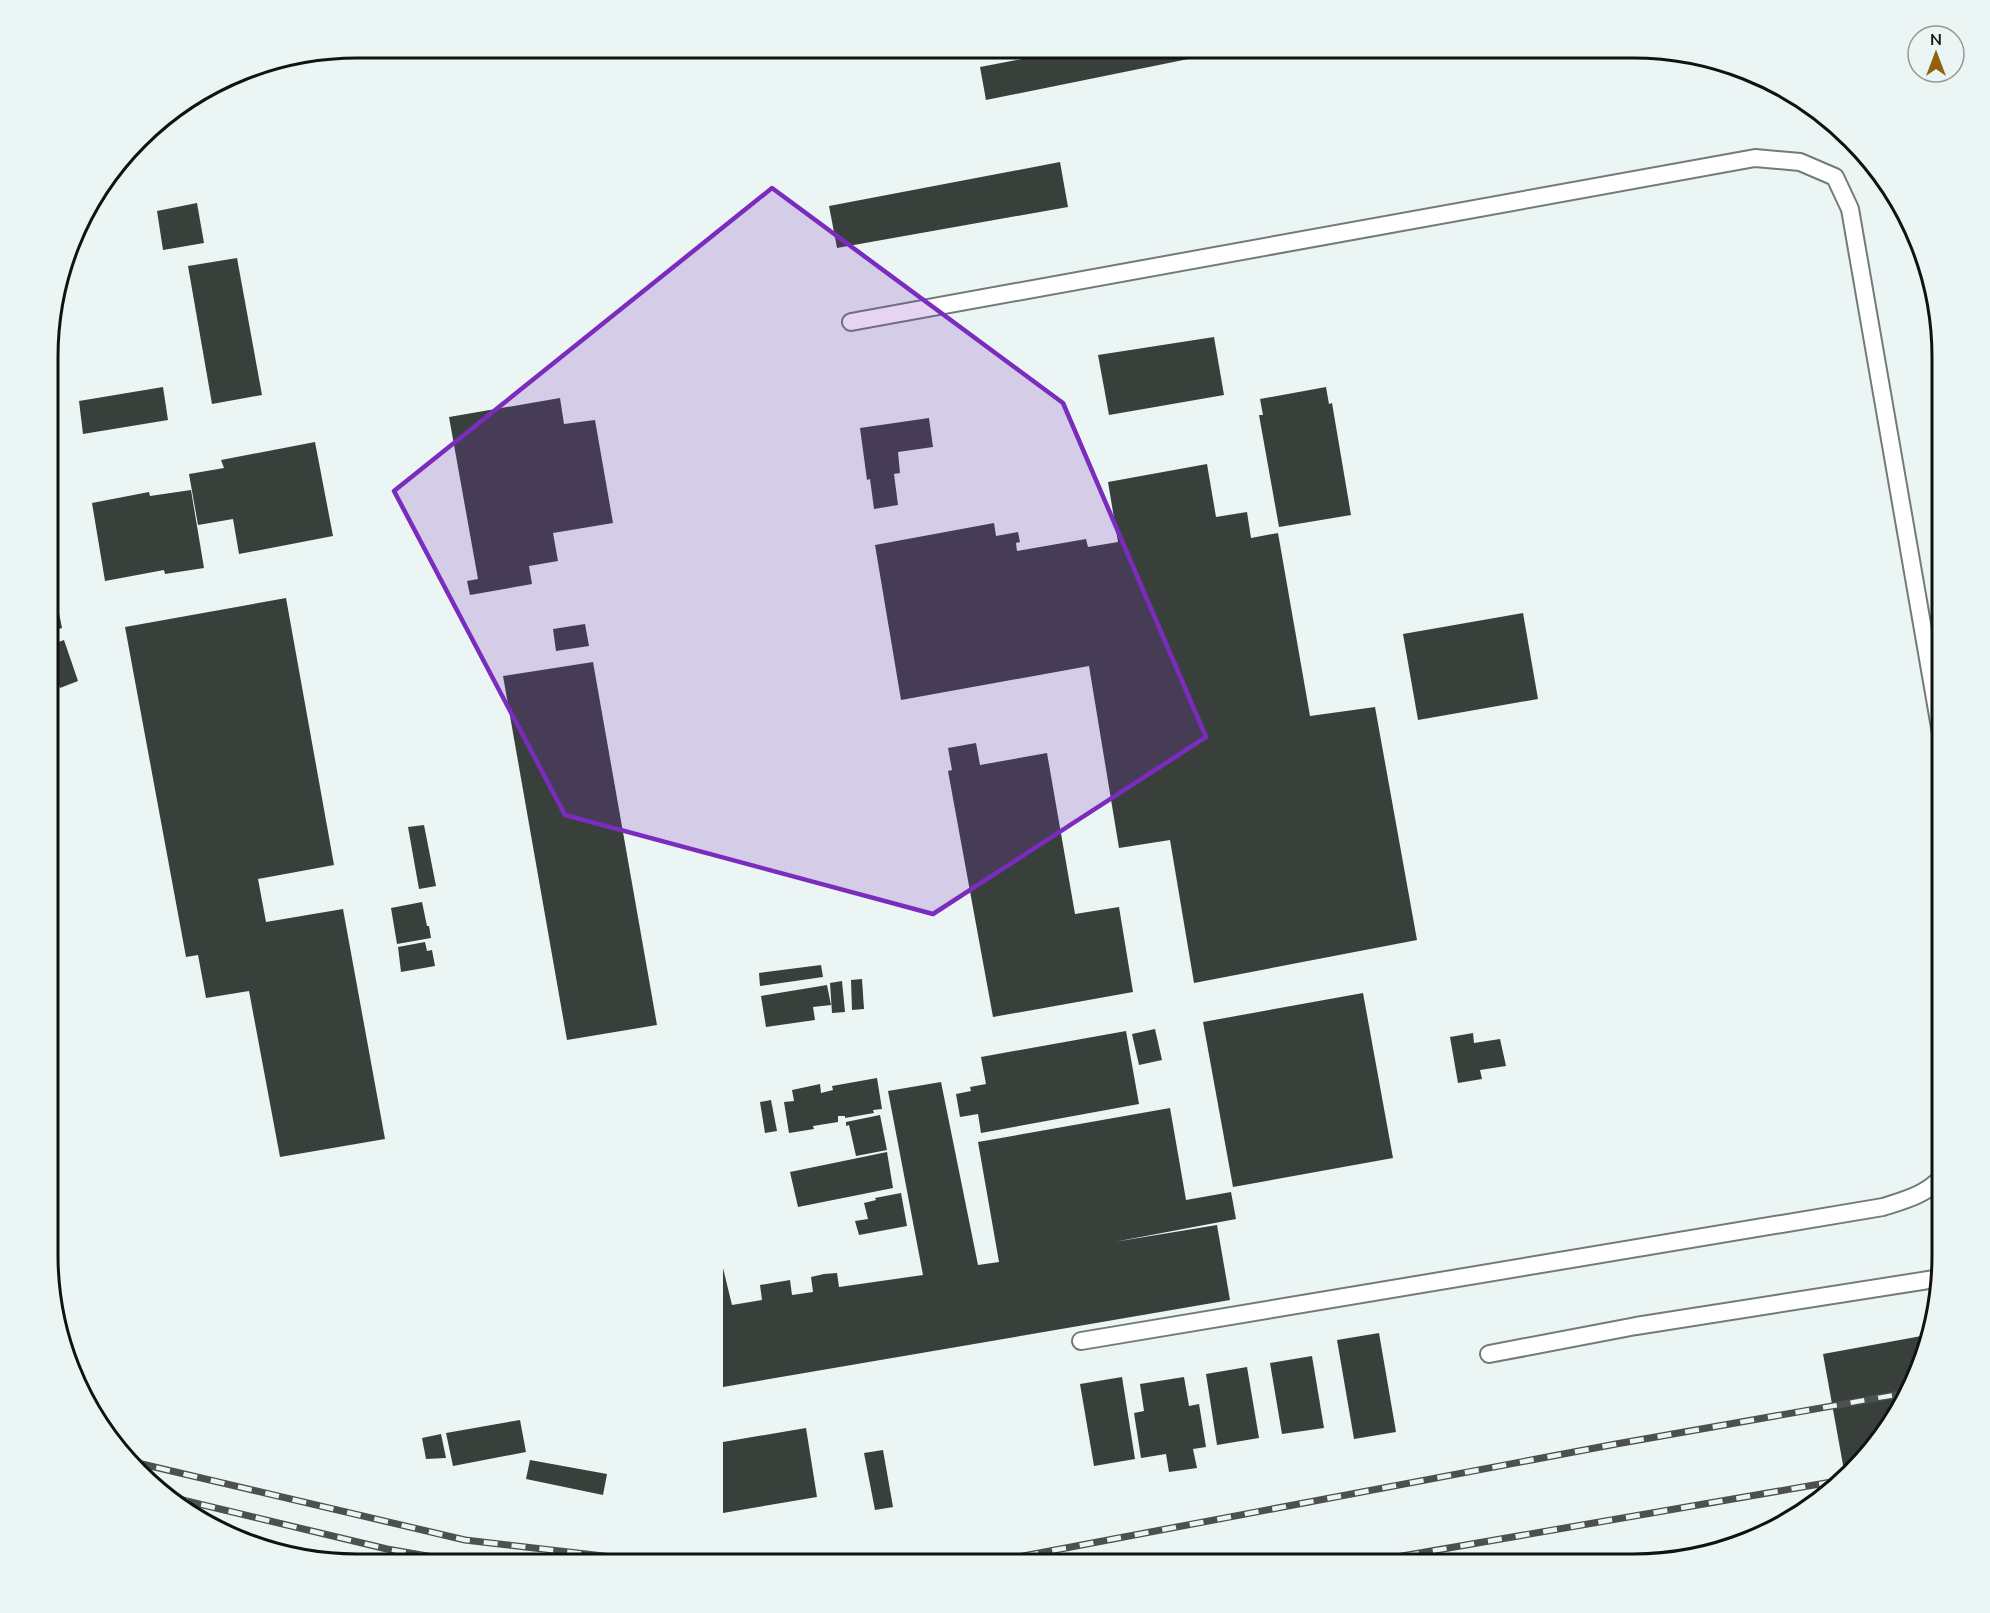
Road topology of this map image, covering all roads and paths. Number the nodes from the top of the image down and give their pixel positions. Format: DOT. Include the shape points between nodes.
graph roads {
  1 [pos="851,322"];
  2 [pos="1932,681"];
  3 [pos="1932,1187"];
  4 [pos="1931,1280"];
  5 [pos="1081,1341"];
  6 [pos="1489,1354"];
  1 -- 2 [label="lane" via="1755,158 1800,162 1835,177 1850,209"];
  3 -- 5 [label="lane" via="1883,1207"];
  4 -- 6 [label="lane" via="1636,1326"];
}
